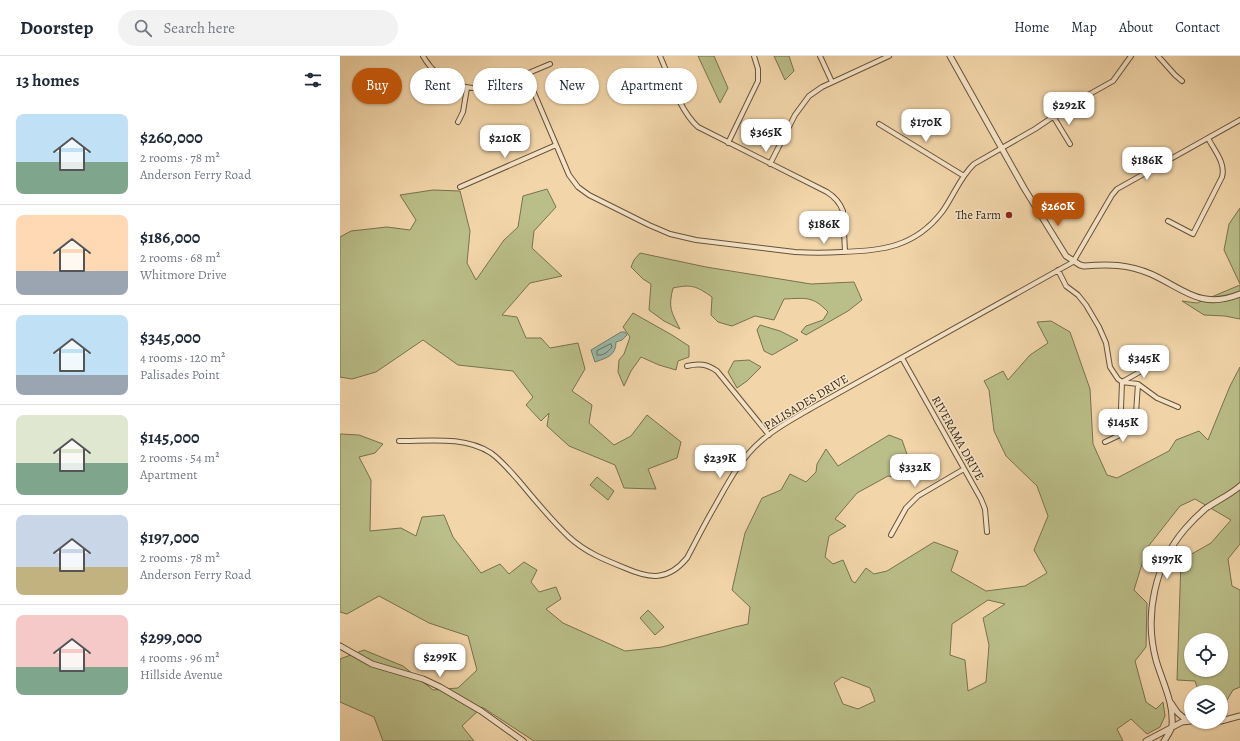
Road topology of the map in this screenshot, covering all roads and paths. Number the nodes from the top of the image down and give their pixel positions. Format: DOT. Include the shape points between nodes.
graph roads {
  1 [pos="423,56"];
  2 [pos="660,56"];
  3 [pos="754,56"];
  4 [pos="820,56"];
  5 [pos="889,56"];
  6 [pos="950,56"];
  7 [pos="1132,56"];
  8 [pos="1158,56"];
  9 [pos="550,64"];
  10 [pos="537,69"];
  11 [pos="1182,81"];
  12 [pos="832,82"];
  13 [pos="468,88"];
  14 [pos="473,88"];
  15 [pos="537,100"];
  16 [pos="1053,116"];
  17 [pos="1240,120"];
  18 [pos="458,122"];
  19 [pos="879,124"];
  20 [pos="1208,138"];
  21 [pos="728,143"];
  22 [pos="1070,144"];
  23 [pos="556,146"];
  24 [pos="1002,148"];
  25 [pos="770,164"];
  26 [pos="964,176"];
  27 [pos="460,187"];
  28 [pos="1168,221"];
  29 [pos="845,252"];
  30 [pos="1073,262"];
  31 [pos="1058,270"];
  32 [pos="1240,294"];
  33 [pos="902,358"];
  34 [pos="1157,362"];
  35 [pos="687,366"];
  36 [pos="1122,382"];
  37 [pos="1138,384"];
  38 [pos="1178,407"];
  39 [pos="769,435"];
  40 [pos="1120,435"];
  41 [pos="399,441"];
  42 [pos="1105,442"];
  43 [pos="964,469"];
  44 [pos="1240,486"];
  45 [pos="987,532"];
  46 [pos="891,535"];
  47 [pos="340,646"];
  48 [pos="1170,700"];
  49 [pos="1240,716"];
  50 [pos="1184,718"];
  51 [pos="1228,719"];
  52 [pos="1184,722"];
  53 [pos="1172,726"];
  54 [pos="1155,736"];
  55 [pos="523,741"];
  56 [pos="1146,741"];
  57 [pos="1163,741"];
  1 -- 13 [label="street" via="432,69 444,79"];
  2 -- 21 [label="street" via="688,116 698,127"];
  3 -- 21 [label="street" via="758,81"];
  4 -- 12 [label="street"];
  5 -- 12 [label="street"];
  6 -- 24 [label="street"];
  7 -- 16 [label="street" via="1113,81"];
  8 -- 11 [label="street"];
  9 -- 10 [label="street"];
  12 -- 25 [label="street" via="815,91 797,111"];
  13 -- 14 [label="street"];
  13 -- 18 [label="street"];
  15 -- 23 [label="street"];
  16 -- 22 [label="street"];
  16 -- 24 [label="street"];
  17 -- 20 [label="street"];
  19 -- 26 [label="street"];
  20 -- 28 [label="street" via="1222,163 1222,177 1193,234"];
  20 -- 30 [label="street" via="1114,191"];
  21 -- 25 [label="street"];
  23 -- 27 [label="street"];
  23 -- 29 [label="street" via="569,175 584,192 670,234 696,240 795,252"];
  24 -- 26 [label="street" via="974,164"];
  24 -- 30 [label="street" via="1066,256"];
  25 -- 29 [label="street" via="827,192 838,201 844,217"];
  26 -- 29 [label="street" via="942,212 920,233 891,247"];
  30 -- 31 [label="street, PALISADES DRIVE"];
  30 -- 32 [label="street" via="1080,266 1109,264 1134,269 1151,274 1200,298 1224,299"];
  31 -- 33 [label="street, PALISADES DRIVE"];
  31 -- 36 [label="street" via="1066,286 1080,298 1095,320 1106,343 1110,367"];
  33 -- 39 [label="street, PALISADES DRIVE" via="782,425"];
  33 -- 43 [label="street, RIVERAMA DRIVE"];
  34 -- 36 [label="street"];
  35 -- 39 [label="street" via="708,365 717,371"];
  36 -- 37 [label="street"];
  36 -- 40 [label="street"];
  37 -- 38 [label="street" via="1157,398"];
  37 -- 40 [label="street" via="1135,428"];
  39 -- 41 [label="street, PALISADES DRIVE" via="750,451 736,469 687,558 671,572 655,576 636,573 579,546 562,531 504,464 482,448 455,441"];
  40 -- 42 [label="street"];
  43 -- 45 [label="street, RIVERAMA DRIVE" via="983,504"];
  43 -- 46 [label="street" via="918,496 906,508"];
  44 -- 48 [label="street" via="1205,509 1185,529 1172,548 1158,579 1152,612 1152,635 1156,661"];
  47 -- 55 [label="street" via="372,664 432,683 480,711"];
  48 -- 50 [label="street" via="1176,712"];
  48 -- 53 [label="street"];
  49 -- 51 [label="street"];
  52 -- 53 [label="street"];
  53 -- 54 [label="street"];
  53 -- 57 [label="street"];
  54 -- 56 [label="street"];
  54 -- 57 [label="street"];
}
